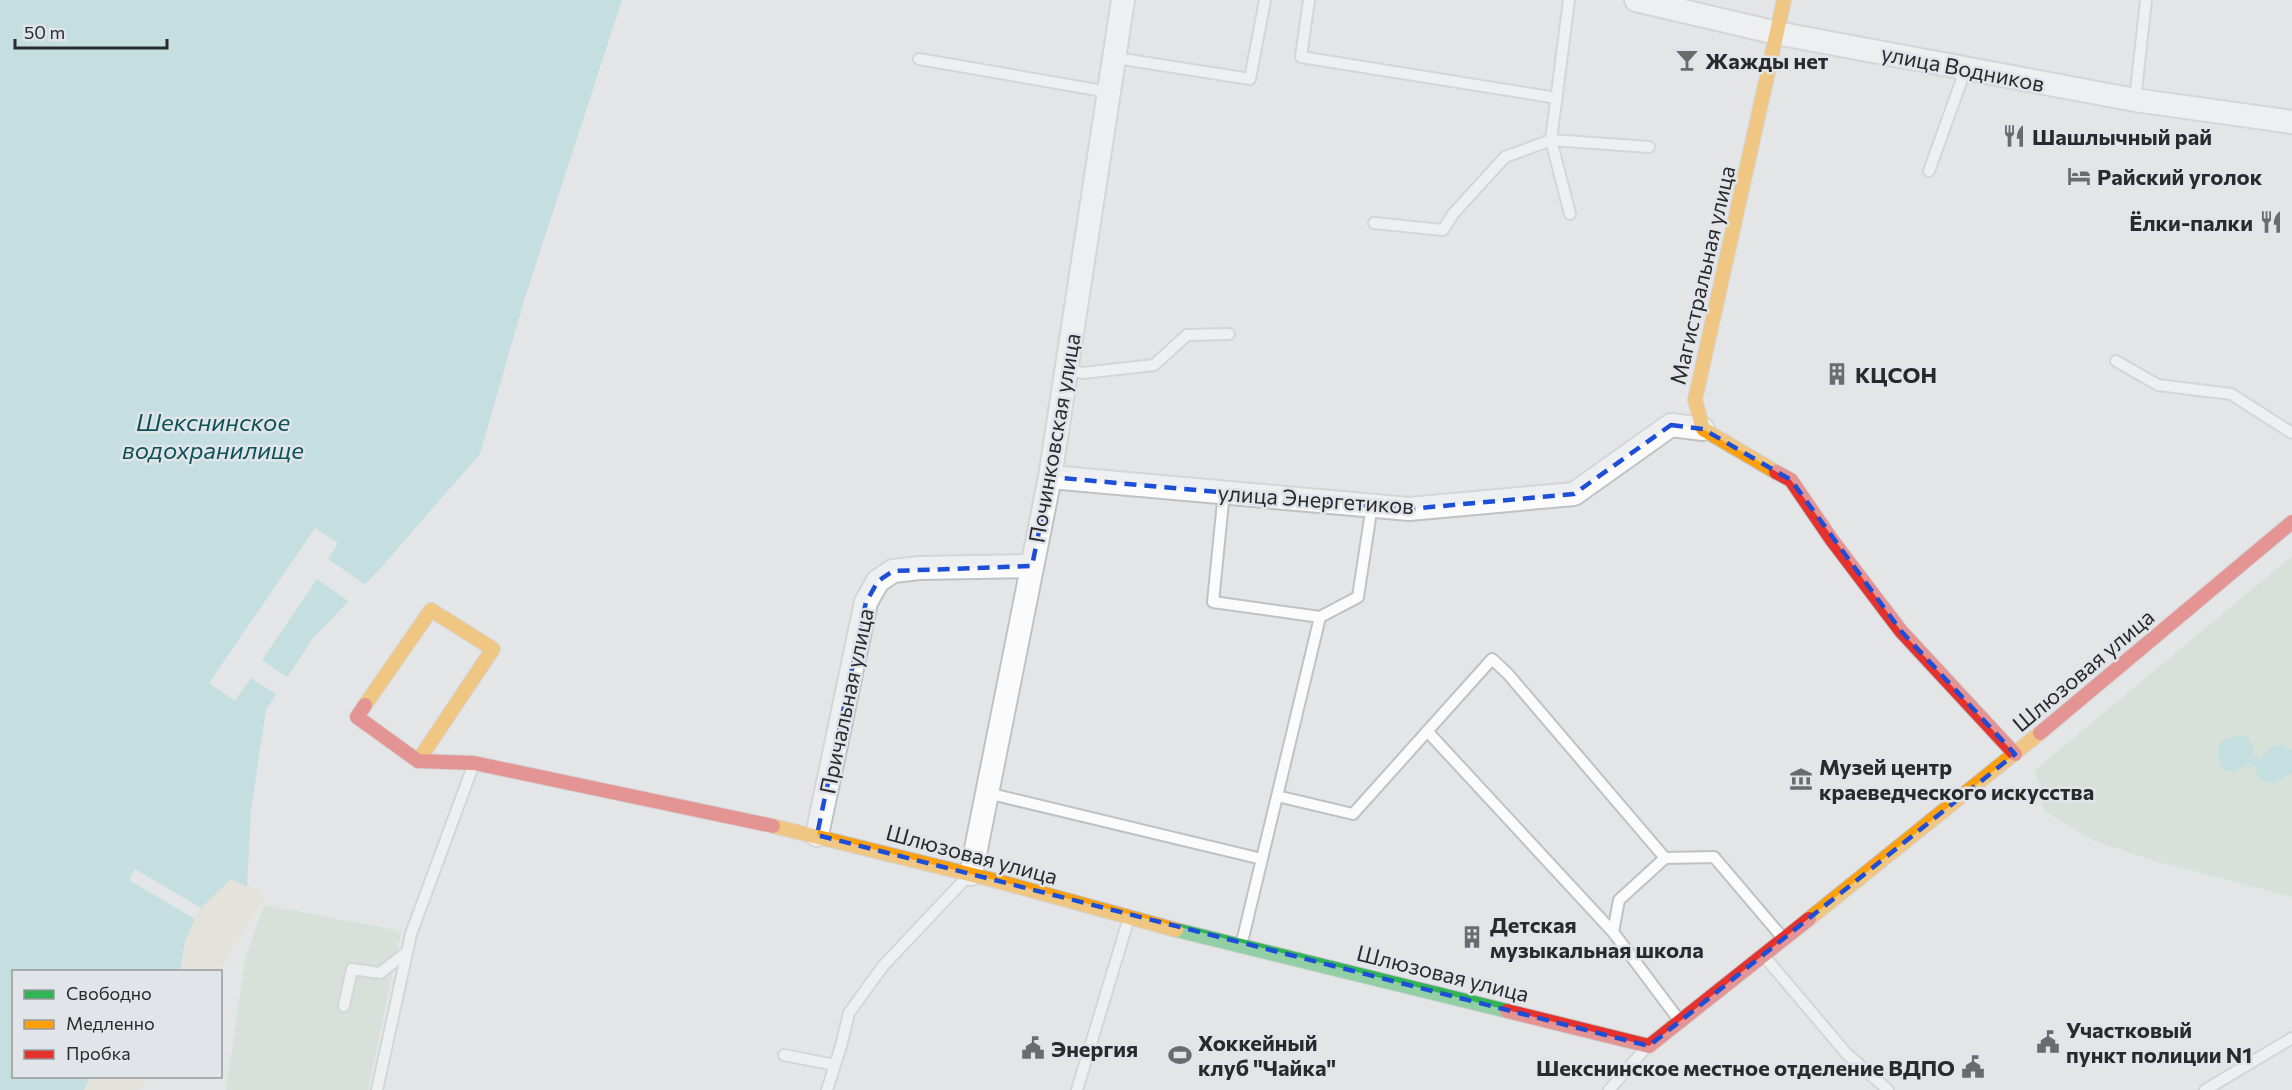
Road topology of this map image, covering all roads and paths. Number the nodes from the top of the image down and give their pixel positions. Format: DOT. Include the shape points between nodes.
graph roads {
  1 [pos="1123,0"];
  2 [pos="1265,0"];
  3 [pos="1309,0"];
  4 [pos="1569,0"];
  5 [pos="1785,0"];
  6 [pos="2146,0"];
  7 [pos="1644,1"];
  8 [pos="1777,33"];
  9 [pos="1116,58"];
  10 [pos="919,59"];
  11 [pos="1966,69"];
  12 [pos="1109,92"];
  13 [pos="1557,98"];
  14 [pos="2134,100"];
  15 [pos="2292,122"];
  16 [pos="1551,140"];
  17 [pos="1649,147"];
  18 [pos="1929,171"];
  19 [pos="1570,214"];
  20 [pos="1374,223"];
  21 [pos="1229,334"];
  22 [pos="2116,362"];
  23 [pos="1066,369"];
  24 [pos="1703,429"];
  25 [pos="2292,433"];
  26 [pos="1050,477"];
  27 [pos="1224,492"];
  28 [pos="1372,505"];
  29 [pos="2292,522"];
  30 [pos="1032,566"];
  31 [pos="1320,617"];
  32 [pos="1427,731"];
  33 [pos="2015,754"];
  34 [pos="418,761"];
  35 [pos="474,763"];
  36 [pos="987,793"];
  37 [pos="1277,796"];
  38 [pos="818,836"];
  39 [pos="1665,858"];
  40 [pos="1262,859"];
  41 [pos="970,874"];
  42 [pos="1129,918"];
  43 [pos="1613,932"];
  44 [pos="1783,937"];
  45 [pos="1241,946"];
  46 [pos="407,952"];
  47 [pos="1762,953"];
  48 [pos="344,1006"];
  49 [pos="1680,1020"];
  50 [pos="2292,1038"];
  51 [pos="1649,1046"];
  52 [pos="784,1055"];
  53 [pos="835,1065"];
  54 [pos="377,1090"];
  55 [pos="827,1090"];
  56 [pos="1077,1090"];
  57 [pos="1609,1090"];
  58 [pos="1888,1090"];
  59 [pos="2205,1090"];
  1 -- 9 [label="street, Починковская улица"];
  2 -- 9 [label="lane" via="1250,79"];
  3 -- 13 [label="lane" via="1301,57"];
  4 -- 13 [label="lane"];
  5 -- 8 [label="street, Магистральная улица"];
  6 -- 14 [label="lane"];
  7 -- 8 [label="street, улица Водников"];
  8 -- 11 [label="street, улица Водников"];
  8 -- 24 [label="street, Магистральная улица" via="1695,400"];
  9 -- 12 [label="street, Починковская улица"];
  10 -- 12 [label="lane"];
  11 -- 14 [label="street, улица Водников"];
  11 -- 18 [label="lane"];
  12 -- 23 [label="street, Починковская улица"];
  13 -- 16 [label="lane"];
  14 -- 15 [label="street, улица Водников"];
  16 -- 17 [label="lane"];
  16 -- 19 [label="lane"];
  16 -- 20 [label="lane" via="1505,157 1453,214 1443,231"];
  21 -- 23 [label="lane" via="1187,335 1154,365 1083,373"];
  22 -- 25 [label="lane" via="2158,385 2231,394"];
  23 -- 26 [label="street, Починковская улица"];
  24 -- 28 [label="street, улица Энергетиков" via="1671,425 1574,494 1409,509"];
  24 -- 33 [label="street" via="1791,480 1900,631"];
  26 -- 27 [label="street, улица Энергетиков"];
  26 -- 30 [label="street, Починковская улица"];
  27 -- 28 [label="street, улица Энергетиков"];
  27 -- 31 [label="lane" via="1214,602"];
  28 -- 31 [label="lane" via="1358,597"];
  29 -- 33 [label="street, Шлюзовая улица"];
  30 -- 36 [label="street, Починковская улица"];
  30 -- 38 [label="street, Причальная улица" via="920,568 893,571 878,581 866,602"];
  31 -- 37 [label="lane"];
  32 -- 37 [label="lane" via="1353,814"];
  32 -- 39 [label="lane" via="1492,660"];
  32 -- 43 [label="lane"];
  33 -- 44 [label="street, Шлюзовая улица"];
  34 -- 34 [label="street" via="357,717 431,610 493,649"];
  34 -- 35 [label="street, Шлюзовая улица"];
  35 -- 38 [label="street, Шлюзовая улица"];
  35 -- 46 [label="lane"];
  36 -- 40 [label="lane"];
  36 -- 41 [label="street, Починковская улица"];
  37 -- 40 [label="lane"];
  38 -- 41 [label="street, Шлюзовая улица"];
  39 -- 43 [label="lane" via="1619,900"];
  39 -- 44 [label="lane" via="1714,857"];
  40 -- 45 [label="lane"];
  41 -- 42 [label="street, Шлюзовая улица"];
  41 -- 53 [label="lane" via="883,966 849,1013"];
  42 -- 45 [label="street, Шлюзовая улица"];
  42 -- 56 [label="lane"];
  43 -- 49 [label="lane"];
  44 -- 47 [label="street, Шлюзовая улица"];
  45 -- 51 [label="street, Шлюзовая улица"];
  46 -- 48 [label="lane" via="380,973 352,969"];
  46 -- 54 [label="lane"];
  47 -- 49 [label="street, Шлюзовая улица"];
  47 -- 58 [label="lane" via="1846,1053"];
  49 -- 51 [label="street, Шлюзовая улица"];
  50 -- 59 [label="lane"];
  51 -- 57 [label="lane"];
  52 -- 53 [label="lane"];
  53 -- 55 [label="lane"];
}
